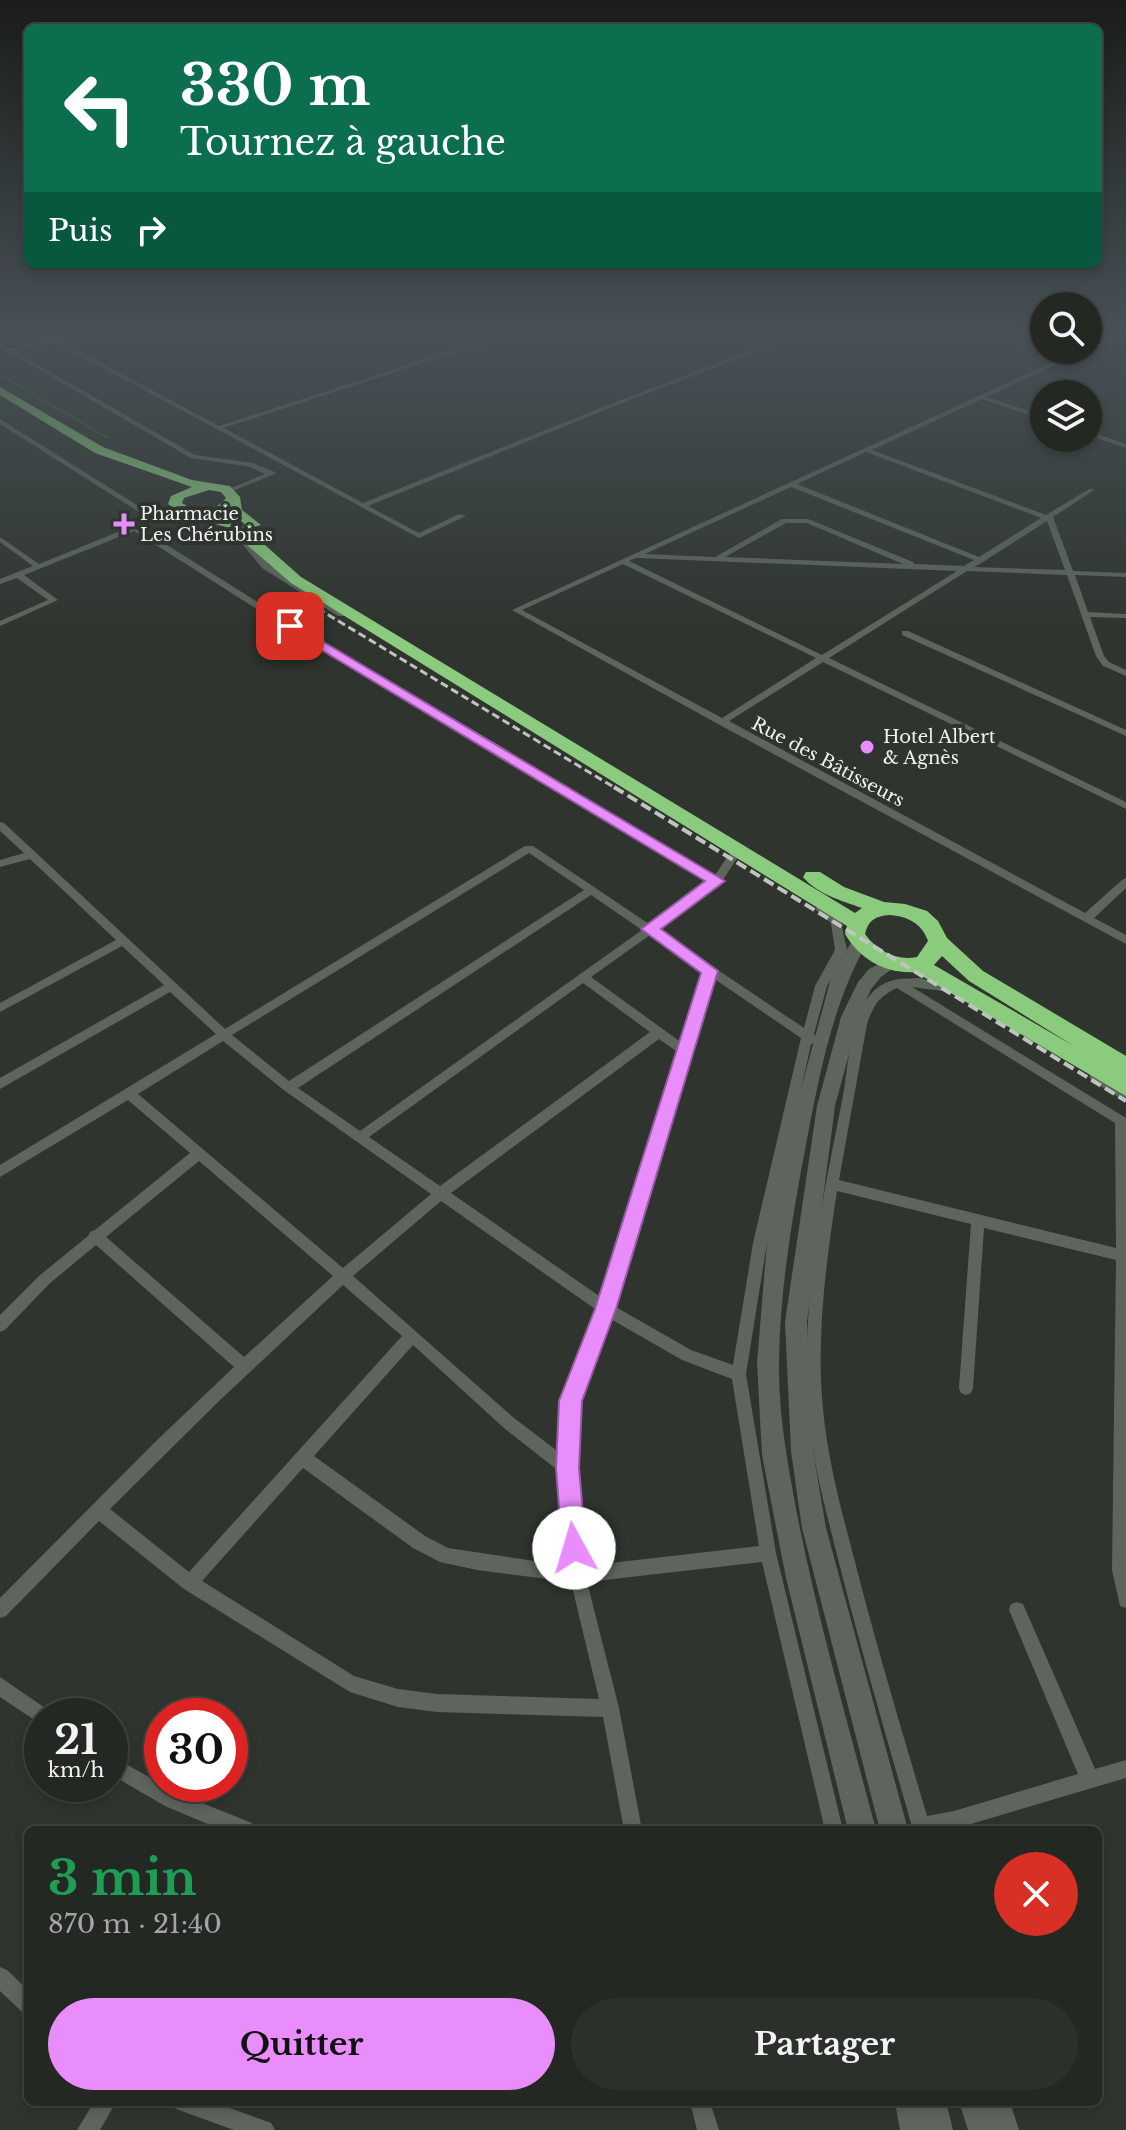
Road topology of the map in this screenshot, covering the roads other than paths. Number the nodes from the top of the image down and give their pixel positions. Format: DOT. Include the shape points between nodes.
graph roads {
  1 [pos="14,429"];
  2 [pos="46,429"];
  3 [pos="65,429"];
  4 [pos="145,429"];
  5 [pos="222,429"];
  6 [pos="552,429"];
  7 [pos="911,429"];
  8 [pos="1102,438"];
  9 [pos="1126,446"];
  10 [pos="866,450"];
  11 [pos="289,467"];
  12 [pos="271,474"];
  13 [pos="791,484"];
  14 [pos="206,487"];
  15 [pos="1091,490"];
  16 [pos="230,495"];
  17 [pos="179,502"];
  18 [pos="362,506"];
  19 [pos="206,514"];
  20 [pos="462,516"];
  21 [pos="1047,517"];
  22 [pos="156,520"];
  23 [pos="136,529"];
  24 [pos="0,539"];
  25 [pos="9,546"];
  26 [pos="0,549"];
  27 [pos="635,555"];
  28 [pos="715,559"];
  29 [pos="980,560"];
  30 [pos="623,561"];
  31 [pos="39,567"];
  32 [pos="917,567"];
  33 [pos="964,569"];
  34 [pos="1071,573"];
  35 [pos="18,575"];
  36 [pos="1126,575"];
  37 [pos="0,582"];
  38 [pos="1086,614"];
  39 [pos="1126,616"];
  40 [pos="0,624"];
  41 [pos="905,633"];
  42 [pos="823,658"];
  43 [pos="1126,673"];
  44 [pos="721,722"];
  45 [pos="1126,733"];
  46 [pos="1126,806"];
  47 [pos="0,825"];
  48 [pos="30,855"];
  49 [pos="734,855"];
  50 [pos="0,864"];
  51 [pos="717,881"];
  52 [pos="1126,882"];
  53 [pos="591,890"];
  54 [pos="881,908"];
  55 [pos="1086,919"];
  56 [pos="649,929"];
  57 [pos="858,933"];
  58 [pos="1126,940"];
  59 [pos="123,941"];
  60 [pos="938,941"];
  61 [pos="917,964"];
  62 [pos="710,971"];
  63 [pos="893,973"];
  64 [pos="583,977"];
  65 [pos="171,986"];
  66 [pos="0,1008"];
  67 [pos="658,1033"];
  68 [pos="224,1035"];
  69 [pos="813,1040"];
  70 [pos="683,1050"];
  71 [pos="1126,1067"];
  72 [pos="0,1084"];
  73 [pos="1126,1087"];
  74 [pos="289,1088"];
  75 [pos="129,1093"];
  76 [pos="1126,1097"];
  77 [pos="1123,1122"];
  78 [pos="359,1138"];
  79 [pos="198,1154"];
  80 [pos="0,1172"];
  81 [pos="831,1184"];
  82 [pos="440,1194"];
  83 [pos="978,1220"];
  84 [pos="95,1236"];
  85 [pos="1123,1256"];
  86 [pos="343,1276"];
  87 [pos="606,1309"];
  88 [pos="0,1325"];
  89 [pos="412,1335"];
  90 [pos="243,1365"];
  91 [pos="739,1374"];
  92 [pos="966,1388"];
  93 [pos="303,1458"];
  94 [pos="567,1468"];
  95 [pos="98,1510"];
  96 [pos="768,1553"];
  97 [pos="577,1575"];
  98 [pos="190,1583"];
  99 [pos="1126,1600"];
  100 [pos="0,1610"];
  101 [pos="1017,1610"];
  102 [pos="0,1686"];
  103 [pos="24,1703"];
  104 [pos="610,1708"];
  105 [pos="1126,1769"];
  106 [pos="128,1775"];
  107 [pos="1090,1780"];
  108 [pos="235,1826"];
  109 [pos="632,1826"];
  110 [pos="833,1826"];
  111 [pos="861,1826"];
  112 [pos="893,1826"];
  113 [pos="921,1826"];
  114 [pos="932,1826"];
  115 [pos="0,1977"];
  116 [pos="24,2000"];
  117 [pos="103,2106"];
  118 [pos="195,2106"];
  119 [pos="701,2106"];
  120 [pos="906,2106"];
  121 [pos="928,2106"];
  122 [pos="976,2106"];
  123 [pos="1001,2106"];
  124 [pos="915,2129"];
  125 [pos="88,2130"];
  126 [pos="264,2130"];
  127 [pos="708,2130"];
  128 [pos="984,2130"];
  129 [pos="1008,2130"];
  1 -- 22 [label="street"];
  2 -- 17 [label="highway" via="88,455 155,478"];
  3 -- 14 [label="highway" via="99,450"];
  4 -- 12 [label="street" via="193,457 253,465"];
  5 -- 11 [label="street"];
  6 -- 18 [label="street"];
  7 -- 10 [label="street"];
  8 -- 9 [label="street"];
  10 -- 13 [label="street"];
  10 -- 21 [label="street"];
  11 -- 12 [label="street"];
  11 -- 18 [label="street"];
  12 -- 16 [label="street"];
  13 -- 27 [label="street"];
  13 -- 29 [label="street"];
  14 -- 16 [label="highway"];
  14 -- 17 [label="highway"];
  15 -- 21 [label="street"];
  16 -- 19 [label="highway" via="224,508"];
  16 -- 54 [label="highway" via="236,512 295,564 837,892"];
  17 -- 19 [label="highway"];
  17 -- 22 [label="street"];
  18 -- 20 [label="street" via="419,536"];
  19 -- 49 [label="street" via="246,542 280,577"];
  19 -- 57 [label="highway" via="245,531 296,580"];
  21 -- 29 [label="street"];
  21 -- 34 [label="street"];
  22 -- 23 [label="street"];
  23 -- 31 [label="street"];
  23 -- 51 [label="street"];
  24 -- 25 [label="street"];
  25 -- 26 [label="street"];
  25 -- 31 [label="street"];
  27 -- 28 [label="street"];
  27 -- 30 [label="street"];
  28 -- 32 [label="street"];
  28 -- 32 [label="street" via="796,519"];
  29 -- 33 [label="street"];
  30 -- 42 [label="street"];
  30 -- 44 [label="street, Rue des Bâtisseurs" via="516,610"];
  31 -- 35 [label="street"];
  32 -- 33 [label="street"];
  33 -- 34 [label="street"];
  33 -- 42 [label="street"];
  34 -- 36 [label="street"];
  34 -- 38 [label="street"];
  35 -- 37 [label="street"];
  35 -- 40 [label="street" via="54,600"];
  38 -- 39 [label="street"];
  38 -- 43 [label="street" via="1100,656"];
  41 -- 45 [label="street"];
  42 -- 44 [label="street"];
  42 -- 46 [label="street"];
  44 -- 55 [label="street, Rue des Bâtisseurs"];
  47 -- 48 [label="street"];
  48 -- 50 [label="street"];
  48 -- 59 [label="street"];
  49 -- 51 [label="street"];
  49 -- 69 [label="street" via="834,918 839,927 841,950 821,986"];
  51 -- 56 [label="street"];
  52 -- 55 [label="street"];
  53 -- 56 [label="street"];
  53 -- 68 [label="street" via="529,848"];
  53 -- 74 [label="street"];
  54 -- 57 [label="highway" via="866,913"];
  54 -- 60 [label="highway" via="923,918"];
  55 -- 58 [label="street, Rue des Bâtisseurs"];
  56 -- 62 [label="street"];
  56 -- 64 [label="street"];
  57 -- 63 [label="highway"];
  57 -- 69 [label="street"];
  59 -- 65 [label="street"];
  59 -- 66 [label="street"];
  60 -- 61 [label="highway" via="931,957"];
  60 -- 71 [label="highway" via="976,976"];
  61 -- 63 [label="highway"];
  61 -- 73 [label="highway"];
  62 -- 69 [label="street"];
  62 -- 70 [label="street"];
  63 -- 76 [label="street" via="950,988"];
  63 -- 77 [label="street"];
  63 -- 81 [label="street" via="869,998 861,1025"];
  63 -- 112 [label="street" via="875,973 864,986 826,1106 796,1322 802,1451 814,1528"];
  64 -- 67 [label="street"];
  64 -- 78 [label="street"];
  65 -- 68 [label="street"];
  65 -- 72 [label="street"];
  67 -- 70 [label="street"];
  67 -- 82 [label="street"];
  68 -- 74 [label="street"];
  68 -- 75 [label="street"];
  69 -- 91 [label="street" via="760,1243"];
  69 -- 111 [label="street" via="777,1242 768,1363 774,1455 798,1578"];
  70 -- 87 [label="street"];
  74 -- 78 [label="street"];
  75 -- 79 [label="street"];
  75 -- 80 [label="street"];
  77 -- 85 [label="street"];
  78 -- 82 [label="street"];
  79 -- 84 [label="street"];
  79 -- 86 [label="street"];
  81 -- 83 [label="street"];
  81 -- 113 [label="street" via="818,1273 814,1356 820,1450 859,1611"];
  82 -- 86 [label="street"];
  82 -- 87 [label="street"];
  83 -- 85 [label="street"];
  83 -- 92 [label="street"];
  84 -- 88 [label="street"];
  84 -- 90 [label="street"];
  85 -- 99 [label="street" via="1120,1570"];
  86 -- 89 [label="street"];
  86 -- 90 [label="street"];
  87 -- 91 [label="street" via="687,1355"];
  87 -- 94 [label="street" via="570,1401"];
  89 -- 93 [label="street"];
  89 -- 94 [label="street"];
  90 -- 95 [label="street"];
  91 -- 96 [label="street"];
  93 -- 97 [label="street" via="446,1556"];
  93 -- 98 [label="street"];
  94 -- 97 [label="street"];
  95 -- 98 [label="street"];
  95 -- 100 [label="street"];
  96 -- 97 [label="street"];
  96 -- 110 [label="street"];
  97 -- 104 [label="street"];
  98 -- 104 [label="street" via="350,1683 398,1698"];
  101 -- 107 [label="street"];
  102 -- 103 [label="street"];
  104 -- 109 [label="street"];
  105 -- 107 [label="street"];
  106 -- 108 [label="street" via="171,1800"];
  107 -- 114 [label="street"];
  115 -- 116 [label="street"];
  117 -- 125 [label="street"];
  118 -- 126 [label="street"];
  119 -- 127 [label="street"];
  120 -- 124 [label="street"];
  121 -- 124 [label="street"];
  122 -- 128 [label="street"];
  123 -- 129 [label="street"];
}
